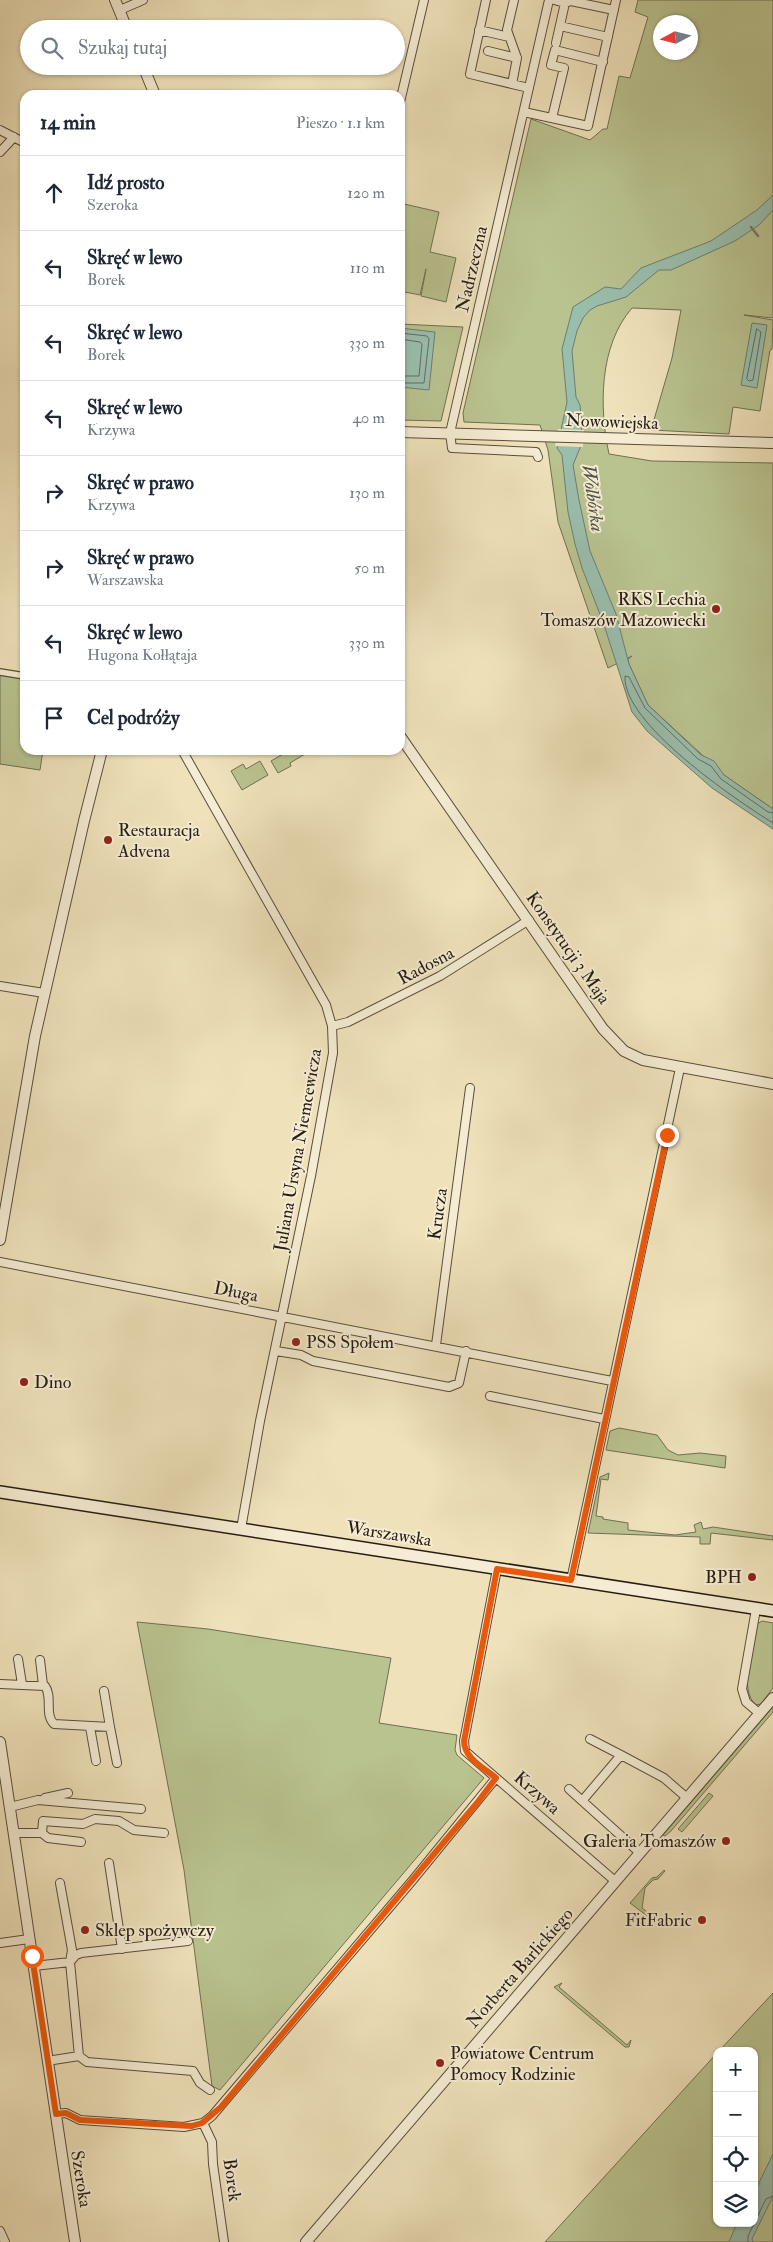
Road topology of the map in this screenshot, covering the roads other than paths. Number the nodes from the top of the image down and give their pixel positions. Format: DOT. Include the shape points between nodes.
graph roads {
  1 [pos="143,0"];
  2 [pos="424,0"];
  3 [pos="486,0"];
  4 [pos="514,0"];
  5 [pos="549,0"];
  6 [pos="554,0"];
  7 [pos="616,0"];
  8 [pos="565,2"];
  9 [pos="118,5"];
  10 [pos="614,10"];
  11 [pos="124,20"];
  12 [pos="560,26"];
  13 [pos="479,30"];
  14 [pos="509,37"];
  15 [pos="608,37"];
  16 [pos="556,43"];
  17 [pos="488,51"];
  18 [pos="537,52"];
  19 [pos="553,56"];
  20 [pos="517,58"];
  21 [pos="603,62"];
  22 [pos="147,75"];
  23 [pos="512,84"];
  24 [pos="529,88"];
  25 [pos="154,90"];
  26 [pos="403,90"];
  27 [pos="524,112"];
  28 [pos="552,118"];
  29 [pos="0,130"];
  30 [pos="14,137"];
  31 [pos="20,140"];
  32 [pos="0,152"];
  33 [pos="405,432"];
  34 [pos="450,433"];
  35 [pos="773,443"];
  36 [pos="538,457"];
  37 [pos="0,672"];
  38 [pos="20,675"];
  39 [pos="405,743"];
  40 [pos="101,755"];
  41 [pos="185,755"];
  42 [pos="529,920"];
  43 [pos="0,986"];
  44 [pos="44,993"];
  45 [pos="332,1026"];
  46 [pos="680,1068"];
  47 [pos="773,1084"];
  48 [pos="470,1088"];
  49 [pos="0,1240"];
  50 [pos="0,1262"];
  51 [pos="283,1316"];
  52 [pos="436,1345"];
  53 [pos="276,1351"];
  54 [pos="466,1351"];
  55 [pos="612,1381"];
  56 [pos="490,1396"];
  57 [pos="604,1419"];
  58 [pos="0,1492"];
  59 [pos="241,1529"];
  60 [pos="497,1569"];
  61 [pos="571,1580"];
  62 [pos="756,1609"];
  63 [pos="773,1612"];
  64 [pos="18,1659"];
  65 [pos="40,1660"];
  66 [pos="0,1684"];
  67 [pos="22,1684"];
  68 [pos="43,1685"];
  69 [pos="104,1691"];
  70 [pos="773,1698"];
  71 [pos="760,1714"];
  72 [pos="90,1727"];
  73 [pos="110,1727"];
  74 [pos="590,1739"];
  75 [pos="0,1742"];
  76 [pos="621,1755"];
  77 [pos="96,1761"];
  78 [pos="117,1763"];
  79 [pos="496,1778"];
  80 [pos="569,1789"];
  81 [pos="68,1793"];
  82 [pos="687,1798"];
  83 [pos="38,1800"];
  84 [pos="582,1801"];
  85 [pos="10,1807"];
  86 [pos="141,1809"];
  87 [pos="13,1833"];
  88 [pos="42,1833"];
  89 [pos="164,1833"];
  90 [pos="81,1842"];
  91 [pos="640,1853"];
  92 [pos="109,1863"];
  93 [pos="615,1881"];
  94 [pos="60,1883"];
  95 [pos="30,1939"];
  96 [pos="188,1940"];
  97 [pos="0,1943"];
  98 [pos="122,1949"];
  99 [pos="70,1962"];
  100 [pos="34,1966"];
  101 [pos="79,2056"];
  102 [pos="47,2061"];
  103 [pos="210,2090"];
  104 [pos="56,2114"];
  105 [pos="202,2123"];
  106 [pos="0,2231"];
  107 [pos="5,2242"];
  108 [pos="75,2242"];
  109 [pos="224,2242"];
  110 [pos="306,2242"];
  1 -- 9 [label="street"];
  2 -- 26 [label="street"];
  3 -- 13 [label="street"];
  4 -- 14 [label="street" via="507,30"];
  5 -- 18 [label="street, Nadrzeczna"];
  6 -- 8 [label="street"];
  7 -- 10 [label="street"];
  8 -- 10 [label="street"];
  8 -- 12 [label="street"];
  9 -- 11 [label="street"];
  10 -- 15 [label="street"];
  12 -- 15 [label="street"];
  12 -- 16 [label="street"];
  13 -- 14 [label="street"];
  13 -- 23 [label="street" via="470,74"];
  14 -- 20 [label="street"];
  15 -- 21 [label="street"];
  17 -- 20 [label="street"];
  18 -- 19 [label="street"];
  18 -- 24 [label="street, Nadrzeczna"];
  19 -- 21 [label="street" via="555,50"];
  19 -- 28 [label="street" via="551,65 564,68"];
  20 -- 23 [label="street"];
  21 -- 28 [label="street" via="588,126"];
  22 -- 25 [label="street"];
  23 -- 24 [label="street"];
  24 -- 27 [label="street, Nadrzeczna"];
  27 -- 28 [label="street"];
  27 -- 34 [label="street, Nadrzeczna"];
  29 -- 30 [label="street"];
  30 -- 31 [label="street"];
  30 -- 32 [label="street"];
  33 -- 34 [label="street, Nowowiejska"];
  34 -- 35 [label="street, Nowowiejska"];
  34 -- 36 [label="street" via="452,448 536,452"];
  37 -- 38 [label="street"];
  39 -- 42 [label="street, Konstytucji 3 Maja"];
  40 -- 44 [label="street"];
  41 -- 45 [label="street, Juliana Ursyna Niemcewicza" via="326,1005"];
  42 -- 45 [label="street, Radosna" via="440,976 348,1022"];
  42 -- 46 [label="street, Konstytucji 3 Maja" via="617,1044 643,1060"];
  43 -- 44 [label="street"];
  44 -- 49 [label="street"];
  45 -- 51 [label="street, Juliana Ursyna Niemcewicza" via="333,1053"];
  46 -- 47 [label="street, Konstytucji 3 Maja"];
  46 -- 55 [label="street"];
  48 -- 52 [label="street, Krucza"];
  50 -- 51 [label="street, Długa"];
  51 -- 52 [label="street, Długa"];
  51 -- 53 [label="street, Juliana Ursyna Niemcewicza"];
  52 -- 54 [label="street, Długa"];
  53 -- 54 [label="street" via="450,1387 459,1383"];
  53 -- 59 [label="street, Juliana Ursyna Niemcewicza"];
  54 -- 55 [label="street, Długa"];
  55 -- 57 [label="street"];
  56 -- 57 [label="street"];
  57 -- 61 [label="street"];
  58 -- 59 [label="main road, Warszawska"];
  59 -- 60 [label="main road, Warszawska"];
  60 -- 61 [label="main road, Warszawska"];
  60 -- 79 [label="street, Krzywa" via="464,1741 465,1751 470,1757"];
  61 -- 62 [label="main road, Warszawska"];
  62 -- 63 [label="main road, Warszawska"];
  62 -- 71 [label="street" via="742,1689 746,1702"];
  64 -- 67 [label="street"];
  65 -- 68 [label="street"];
  66 -- 67 [label="street"];
  67 -- 68 [label="street"];
  68 -- 72 [label="street" via="48,1688 49,1716 54,1724"];
  69 -- 73 [label="street"];
  70 -- 71 [label="street, Norberta Barlickiego"];
  71 -- 82 [label="street, Norberta Barlickiego"];
  72 -- 73 [label="street"];
  72 -- 77 [label="street"];
  73 -- 78 [label="street"];
  74 -- 76 [label="street"];
  75 -- 85 [label="street, Szeroka"];
  76 -- 82 [label="street" via="664,1778"];
  76 -- 84 [label="street"];
  79 -- 93 [label="street, Krzywa"];
  79 -- 105 [label="street" via="253,2069"];
  80 -- 84 [label="street"];
  81 -- 83 [label="street"];
  82 -- 91 [label="street, Norberta Barlickiego"];
  83 -- 85 [label="street"];
  83 -- 86 [label="street"];
  84 -- 91 [label="street"];
  85 -- 87 [label="street, Szeroka"];
  87 -- 88 [label="street"];
  87 -- 95 [label="street, Szeroka"];
  88 -- 89 [label="street" via="43,1821 83,1824 95,1819 119,1821 134,1830"];
  88 -- 90 [label="street" via="48,1838"];
  91 -- 93 [label="street, Norberta Barlickiego"];
  92 -- 98 [label="street"];
  93 -- 110 [label="street, Norberta Barlickiego"];
  94 -- 99 [label="street" via="72,1950"];
  95 -- 97 [label="street"];
  95 -- 100 [label="street, Szeroka"];
  96 -- 98 [label="street"];
  98 -- 99 [label="street" via="81,1952"];
  99 -- 100 [label="street"];
  99 -- 101 [label="street"];
  100 -- 102 [label="street, Szeroka"];
  101 -- 102 [label="street"];
  101 -- 103 [label="street" via="87,2062 192,2071"];
  102 -- 104 [label="street, Szeroka"];
  104 -- 105 [label="street" via="66,2113 80,2120 184,2127"];
  104 -- 108 [label="street, Szeroka"];
  105 -- 109 [label="street, Borek" via="212,2142"];
  106 -- 107 [label="street"];
}
